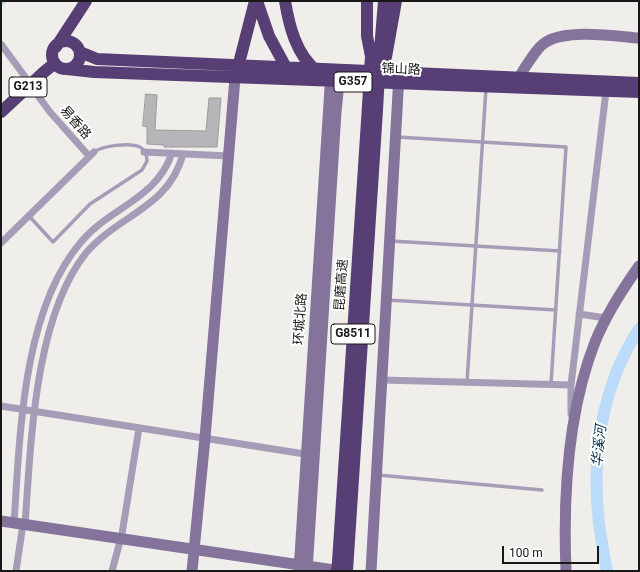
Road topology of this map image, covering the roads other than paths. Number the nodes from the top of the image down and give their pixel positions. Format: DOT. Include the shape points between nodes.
graph roads {
  1 [pos="86,1"];
  2 [pos="256,1"];
  3 [pos="285,1"];
  4 [pos="367,1"];
  5 [pos="375,1"];
  6 [pos="384,1"];
  7 [pos="396,1"];
  8 [pos="73,19"];
  9 [pos="639,38"];
  10 [pos="1,44"];
  11 [pos="78,49"];
  12 [pos="55,55"];
  13 [pos="379,57"];
  14 [pos="238,65"];
  15 [pos="285,67"];
  16 [pos="67,69"];
  17 [pos="313,69"];
  18 [pos="335,76"];
  19 [pos="235,78"];
  20 [pos="399,78"];
  21 [pos="294,80"];
  22 [pos="28,81"];
  23 [pos="518,83"];
  24 [pos="639,83"];
  25 [pos="486,87"];
  26 [pos="606,91"];
  27 [pos="639,92"];
  28 [pos="1,101"];
  29 [pos="375,109"];
  30 [pos="1,112"];
  31 [pos="396,137"];
  32 [pos="482,142"];
  33 [pos="144,152"];
  34 [pos="172,153"];
  35 [pos="91,154"];
  36 [pos="183,154"];
  37 [pos="229,156"];
  38 [pos="29,216"];
  39 [pos="390,241"];
  40 [pos="1,243"];
  41 [pos="476,246"];
  42 [pos="560,251"];
  43 [pos="639,266"];
  44 [pos="386,300"];
  45 [pos="472,305"];
  46 [pos="556,310"];
  47 [pos="579,314"];
  48 [pos="606,318"];
  49 [pos="382,380"];
  50 [pos="467,382"];
  51 [pos="551,384"];
  52 [pos="571,385"];
  53 [pos="1,406"];
  54 [pos="22,410"];
  55 [pos="34,412"];
  56 [pos="139,428"];
  57 [pos="205,438"];
  58 [pos="572,439"];
  59 [pos="311,455"];
  60 [pos="376,475"];
  61 [pos="542,490"];
  62 [pos="1,521"];
  63 [pos="21,524"];
  64 [pos="121,539"];
  65 [pos="195,550"];
  66 [pos="303,568"];
  67 [pos="342,568"];
  68 [pos="16,571"];
  69 [pos="112,571"];
  70 [pos="192,571"];
  71 [pos="371,571"];
  72 [pos="566,571"];
  1 -- 8 [label="highway, G213"];
  2 -- 14 [label="highway"];
  2 -- 15 [label="highway" via="269,36"];
  3 -- 17 [label="highway" via="292,34"];
  4 -- 13 [label="highway" via="367,36"];
  5 -- 13 [label="highway, 昆磨高速 / G8511"];
  6 -- 13 [label="highway, 昆磨高速 / G8511"];
  7 -- 13 [label="highway"];
  8 -- 11 [label="highway" via="72,31"];
  8 -- 12 [label="highway, G213"];
  9 -- 23 [label="street" via="597,35 558,37 546,42 537,50"];
  10 -- 22 [label="street, 易香路"];
  11 -- 12 [label="highway, G357" via="67,41 60,43"];
  11 -- 14 [label="highway, 锦山路 / G357" via="97,59"];
  11 -- 16 [label="highway" via="77,64"];
  12 -- 16 [label="highway, G357" via="61,68"];
  12 -- 22 [label="highway, G213"];
  13 -- 29 [label="highway, 昆磨高速 / G8511, bridge"];
  14 -- 15 [label="highway, 锦山路 / G357"];
  14 -- 19 [label="highway"];
  15 -- 17 [label="highway, 锦山路 / G357"];
  15 -- 21 [label="highway"];
  16 -- 19 [label="highway, 锦山路 / G357"];
  17 -- 18 [label="highway, 锦山路 / G357"];
  18 -- 20 [label="highway, 锦山路 / G357"];
  18 -- 21 [label="highway, 锦山路 / G357"];
  18 -- 59 [label="street, 环城北路"];
  19 -- 21 [label="highway, 锦山路 / G357"];
  19 -- 37 [label="street"];
  20 -- 23 [label="highway, 锦山路 / G357"];
  20 -- 25 [label="highway, 锦山路 / G357"];
  20 -- 31 [label="street"];
  22 -- 28 [label="highway, G213"];
  22 -- 30 [label="highway, G213"];
  22 -- 35 [label="street, 易香路" via="50,112"];
  23 -- 24 [label="highway, 锦山路 / G357"];
  23 -- 25 [label="highway, 锦山路 / G357"];
  23 -- 26 [label="highway, 锦山路 / G357"];
  25 -- 32 [label="lane"];
  26 -- 27 [label="highway, 锦山路 / G357"];
  26 -- 47 [label="street"];
  29 -- 67 [label="highway, 昆磨高速 / G8511"];
  29 -- 67 [label="highway, 昆磨高速 / G8511"];
  31 -- 32 [label="lane"];
  31 -- 39 [label="street"];
  32 -- 41 [label="lane"];
  32 -- 42 [label="lane" via="566,147"];
  33 -- 34 [label="street"];
  33 -- 35 [label="lane" via="137,146 108,146 100,147"];
  33 -- 38 [label="lane" via="147,161 142,170 90,204 53,242"];
  34 -- 36 [label="street"];
  34 -- 54 [label="street" via="165,170 151,188 96,226 65,264 51,292 40,325"];
  35 -- 38 [label="street"];
  36 -- 37 [label="street"];
  36 -- 55 [label="street" via="177,171 162,193 148,206 105,234 77,266 54,317 41,368"];
  37 -- 57 [label="street"];
  38 -- 40 [label="street"];
  39 -- 41 [label="lane"];
  39 -- 44 [label="street"];
  41 -- 42 [label="lane"];
  41 -- 45 [label="lane"];
  42 -- 46 [label="lane"];
  43 -- 48 [label="street"];
  44 -- 45 [label="lane"];
  44 -- 49 [label="street"];
  45 -- 46 [label="lane"];
  45 -- 50 [label="lane"];
  46 -- 51 [label="lane"];
  47 -- 48 [label="street"];
  47 -- 52 [label="street"];
  48 -- 58 [label="street" via="584,374"];
  49 -- 50 [label="street"];
  49 -- 60 [label="street"];
  50 -- 51 [label="street"];
  51 -- 52 [label="street"];
  52 -- 58 [label="street"];
  53 -- 54 [label="street"];
  54 -- 55 [label="street"];
  54 -- 63 [label="street"];
  55 -- 56 [label="street"];
  55 -- 63 [label="street"];
  56 -- 57 [label="street"];
  56 -- 64 [label="street"];
  57 -- 59 [label="street"];
  57 -- 65 [label="street"];
  58 -- 72 [label="street" via="567,496"];
  59 -- 66 [label="street, 环城北路"];
  60 -- 61 [label="lane"];
  60 -- 71 [label="street"];
  62 -- 63 [label="street"];
  63 -- 64 [label="street"];
  63 -- 68 [label="street"];
  64 -- 65 [label="street"];
  64 -- 69 [label="street"];
  65 -- 66 [label="street"];
  65 -- 70 [label="street"];
  66 -- 67 [label="street"];
}
